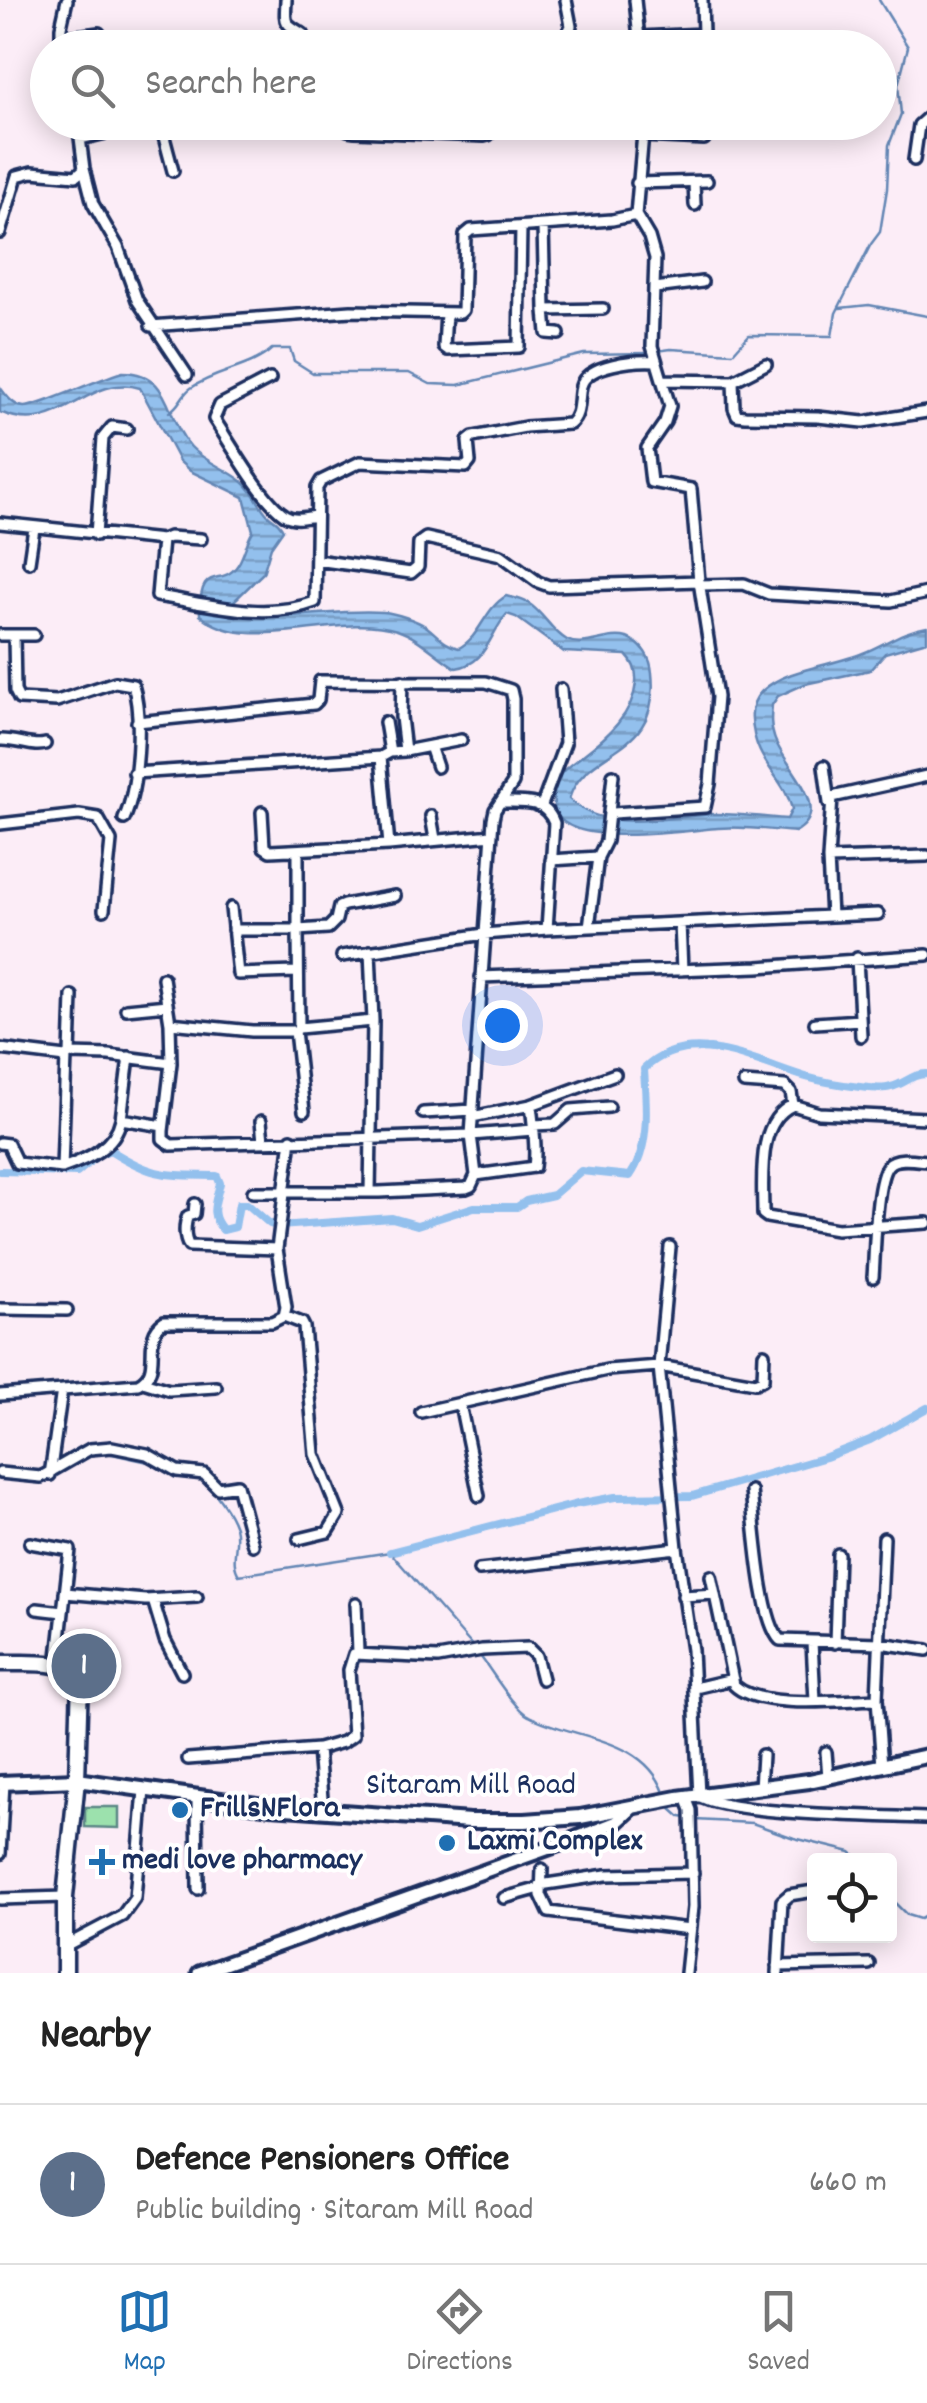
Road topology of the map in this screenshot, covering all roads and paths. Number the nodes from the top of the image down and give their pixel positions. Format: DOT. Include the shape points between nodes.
graph roads {
  1 [pos="67,0"];
  2 [pos="286,0"];
  3 [pos="566,0"];
  4 [pos="635,0"];
  5 [pos="702,0"];
  6 [pos="63,30"];
  7 [pos="294,30"];
  8 [pos="569,30"];
  9 [pos="639,30"];
  10 [pos="703,30"];
  11 [pos="927,118"];
  12 [pos="80,140"];
  13 [pos="165,140"];
  14 [pos="641,140"];
  15 [pos="914,160"];
  16 [pos="84,169"];
  17 [pos="173,171"];
  18 [pos="636,182"];
  19 [pos="694,182"];
  20 [pos="707,182"];
  21 [pos="695,205"];
  22 [pos="636,215"];
  23 [pos="543,225"];
  24 [pos="521,227"];
  25 [pos="0,233"];
  26 [pos="702,282"];
  27 [pos="655,288"];
  28 [pos="603,309"];
  29 [pos="546,310"];
  30 [pos="446,313"];
  31 [pos="151,326"];
  32 [pos="559,334"];
  33 [pos="654,354"];
  34 [pos="766,364"];
  35 [pos="188,375"];
  36 [pos="270,379"];
  37 [pos="663,380"];
  38 [pos="733,381"];
  39 [pos="927,412"];
  40 [pos="127,429"];
  41 [pos="316,516"];
  42 [pos="0,523"];
  43 [pos="34,528"];
  44 [pos="96,536"];
  45 [pos="201,539"];
  46 [pos="162,540"];
  47 [pos="316,560"];
  48 [pos="29,562"];
  49 [pos="699,583"];
  50 [pos="927,593"];
  51 [pos="34,634"];
  52 [pos="0,635"];
  53 [pos="14,635"];
  54 [pos="402,682"];
  55 [pos="561,689"];
  56 [pos="137,722"];
  57 [pos="385,722"];
  58 [pos="0,740"];
  59 [pos="461,740"];
  60 [pos="45,744"];
  61 [pos="430,746"];
  62 [pos="405,751"];
  63 [pos="386,755"];
  64 [pos="824,766"];
  65 [pos="437,767"];
  66 [pos="134,773"];
  67 [pos="613,775"];
  68 [pos="927,776"];
  69 [pos="501,802"];
  70 [pos="542,805"];
  71 [pos="829,806"];
  72 [pos="262,812"];
  73 [pos="431,816"];
  74 [pos="608,816"];
  75 [pos="124,819"];
  76 [pos="0,824"];
  77 [pos="492,835"];
  78 [pos="435,840"];
  79 [pos="390,845"];
  80 [pos="298,852"];
  81 [pos="927,856"];
  82 [pos="598,857"];
  83 [pos="828,859"];
  84 [pos="552,860"];
  85 [pos="395,896"];
  86 [pos="232,908"];
  87 [pos="104,910"];
  88 [pos="878,914"];
  89 [pos="831,916"];
  90 [pos="680,923"];
  91 [pos="589,927"];
  92 [pos="548,929"];
  93 [pos="233,930"];
  94 [pos="298,930"];
  95 [pos="484,934"];
  96 [pos="370,952"];
  97 [pos="927,954"];
  98 [pos="342,956"];
  99 [pos="858,958"];
  100 [pos="682,970"];
  101 [pos="296,972"];
  102 [pos="482,976"];
  103 [pos="164,978"];
  104 [pos="72,996"];
  105 [pos="167,1005"];
  106 [pos="126,1008"];
  107 [pos="860,1020"];
  108 [pos="373,1021"];
  109 [pos="170,1023"];
  110 [pos="815,1023"];
  111 [pos="297,1030"];
  112 [pos="861,1036"];
  113 [pos="0,1049"];
  114 [pos="68,1056"];
  115 [pos="129,1057"];
  116 [pos="171,1062"];
  117 [pos="615,1074"];
  118 [pos="744,1082"];
  119 [pos="531,1105"];
  120 [pos="793,1105"];
  121 [pos="609,1107"];
  122 [pos="304,1112"];
  123 [pos="423,1113"];
  124 [pos="472,1113"];
  125 [pos="927,1118"];
  126 [pos="121,1119"];
  127 [pos="262,1121"];
  128 [pos="163,1126"];
  129 [pos="229,1128"];
  130 [pos="533,1128"];
  131 [pos="471,1134"];
  132 [pos="369,1138"];
  133 [pos="291,1139"];
  134 [pos="263,1141"];
  135 [pos="0,1143"];
  136 [pos="228,1143"];
  137 [pos="927,1161"];
  138 [pos="62,1168"];
  139 [pos="476,1175"];
  140 [pos="253,1192"];
  141 [pos="284,1192"];
  142 [pos="370,1192"];
  143 [pos="195,1204"];
  144 [pos="927,1224"];
  145 [pos="876,1227"];
  146 [pos="670,1246"];
  147 [pos="278,1250"];
  148 [pos="873,1277"];
  149 [pos="0,1309"];
  150 [pos="68,1310"];
  151 [pos="284,1316"];
  152 [pos="764,1354"];
  153 [pos="659,1366"];
  154 [pos="143,1382"];
  155 [pos="216,1387"];
  156 [pos="62,1390"];
  157 [pos="0,1395"];
  158 [pos="460,1404"];
  159 [pos="421,1412"];
  160 [pos="0,1473"];
  161 [pos="50,1475"];
  162 [pos="752,1491"];
  163 [pos="479,1496"];
  164 [pos="884,1538"];
  165 [pos="300,1539"];
  166 [pos="30,1543"];
  167 [pos="252,1546"];
  168 [pos="676,1548"];
  169 [pos="838,1554"];
  170 [pos="479,1570"];
  171 [pos="711,1576"];
  172 [pos="65,1593"];
  173 [pos="714,1594"];
  174 [pos="683,1596"];
  175 [pos="197,1597"];
  176 [pos="153,1600"];
  177 [pos="356,1603"];
  178 [pos="37,1609"];
  179 [pos="63,1612"];
  180 [pos="812,1642"];
  181 [pos="835,1642"];
  182 [pos="880,1643"];
  183 [pos="927,1650"];
  184 [pos="358,1652"];
  185 [pos="0,1663"];
  186 [pos="57,1666"];
  187 [pos="182,1672"];
  188 [pos="542,1679"];
  189 [pos="733,1679"];
  190 [pos="695,1688"];
  191 [pos="877,1698"];
  192 [pos="815,1701"];
  193 [pos="318,1749"];
  194 [pos="826,1752"];
  195 [pos="762,1755"];
  196 [pos="927,1756"];
  197 [pos="188,1759"];
  198 [pos="882,1766"];
  199 [pos="828,1777"];
  200 [pos="77,1780"];
  201 [pos="2,1783"];
  202 [pos="760,1788"];
  203 [pos="144,1790"];
  204 [pos="197,1797"];
  205 [pos="689,1800"];
  206 [pos="631,1810"];
  207 [pos="323,1811"];
  208 [pos="927,1818"];
  209 [pos="0,1854"];
  210 [pos="542,1870"];
  211 [pos="693,1873"];
  212 [pos="540,1886"];
  213 [pos="198,1890"];
  214 [pos="807,1892"];
  215 [pos="64,1896"];
  216 [pos="504,1898"];
  217 [pos="0,1899"];
  218 [pos="690,1929"];
  219 [pos="65,1946"];
  220 [pos="870,1964"];
  221 [pos="778,1970"];
  222 [pos="65,1973"];
  223 [pos="199,1973"];
  224 [pos="686,1973"];
  1 -- 6 [label="street"];
  2 -- 7 [label="street" via="285,21"];
  3 -- 8 [label="street"];
  4 -- 9 [label="street"];
  5 -- 10 [label="street"];
  11 -- 15 [label="street" via="919,125"];
  12 -- 16 [label="street"];
  13 -- 17 [label="street"];
  14 -- 18 [label="street"];
  16 -- 25 [label="street" via="76,176 17,176"];
  16 -- 31 [label="street" via="93,204"];
  18 -- 19 [label="street"];
  18 -- 22 [label="street"];
  19 -- 20 [label="street"];
  19 -- 21 [label="street"];
  22 -- 23 [label="street"];
  22 -- 27 [label="street" via="650,237"];
  23 -- 24 [label="street"];
  23 -- 29 [label="street"];
  24 -- 30 [label="street" via="478,228 465,235 463,310"];
  24 -- 30 [label="street" via="518,347 448,350"];
  26 -- 27 [label="street"];
  27 -- 33 [label="street"];
  28 -- 29 [label="street"];
  29 -- 32 [label="street" via="546,333"];
  30 -- 31 [label="street" via="350,311"];
  31 -- 35 [label="street"];
  33 -- 37 [label="street"];
  33 -- 41 [label="street" via="586,375 570,424 473,437 466,468 407,462 346,467 321,482"];
  34 -- 38 [label="street"];
  36 -- 41 [label="street" via="220,405 214,419 286,516"];
  37 -- 38 [label="street"];
  37 -- 49 [label="street" via="670,406 647,448 651,482 691,489"];
  38 -- 39 [label="street" via="737,415 863,422"];
  40 -- 44 [label="street" via="112,428 103,438"];
  41 -- 47 [label="street"];
  42 -- 43 [label="street"];
  43 -- 44 [label="street"];
  43 -- 48 [label="street"];
  44 -- 46 [label="street"];
  45 -- 46 [label="street"];
  46 -- 47 [label="street" via="157,596 193,603 296,610 316,602"];
  47 -- 49 [label="street" via="411,573 426,538 502,554 549,586"];
  49 -- 50 [label="street" via="891,601"];
  49 -- 74 [label="street" via="717,697 708,802"];
  51 -- 53 [label="street"];
  52 -- 53 [label="street"];
  53 -- 56 [label="street" via="19,699 57,701 128,682"];
  54 -- 56 [label="street" via="320,681 314,704"];
  54 -- 62 [label="street"];
  54 -- 69 [label="street" via="486,682 512,690 513,782"];
  55 -- 70 [label="street" via="565,743"];
  56 -- 66 [label="street"];
  57 -- 63 [label="street"];
  58 -- 60 [label="street"];
  59 -- 61 [label="street"];
  61 -- 62 [label="street"];
  61 -- 65 [label="street"];
  62 -- 63 [label="street"];
  63 -- 66 [label="street"];
  63 -- 79 [label="street"];
  64 -- 71 [label="street"];
  66 -- 75 [label="street"];
  67 -- 74 [label="street"];
  68 -- 71 [label="street" via="840,792"];
  69 -- 70 [label="street"];
  69 -- 77 [label="street"];
  70 -- 84 [label="street" via="554,823"];
  71 -- 83 [label="street"];
  72 -- 80 [label="street" via="266,850"];
  73 -- 78 [label="street"];
  74 -- 82 [label="street"];
  76 -- 87 [label="street" via="98,818 111,841"];
  77 -- 78 [label="street"];
  77 -- 95 [label="street"];
  78 -- 79 [label="street"];
  79 -- 80 [label="street"];
  80 -- 94 [label="street"];
  81 -- 83 [label="street"];
  82 -- 84 [label="street"];
  82 -- 91 [label="street"];
  83 -- 89 [label="street"];
  84 -- 92 [label="street"];
  85 -- 94 [label="street" via="344,905 333,926"];
  86 -- 93 [label="street"];
  88 -- 89 [label="street"];
  89 -- 90 [label="street"];
  90 -- 91 [label="street"];
  90 -- 100 [label="street"];
  91 -- 92 [label="street"];
  92 -- 95 [label="street"];
  93 -- 94 [label="street"];
  93 -- 101 [label="street" via="238,974"];
  94 -- 101 [label="street"];
  95 -- 96 [label="street"];
  95 -- 102 [label="street"];
  96 -- 98 [label="street"];
  96 -- 108 [label="street"];
  97 -- 99 [label="street"];
  99 -- 100 [label="street"];
  99 -- 107 [label="street"];
  100 -- 102 [label="street"];
  101 -- 111 [label="street"];
  102 -- 124 [label="street"];
  103 -- 105 [label="street"];
  104 -- 114 [label="street"];
  105 -- 106 [label="street"];
  105 -- 109 [label="street"];
  107 -- 110 [label="street"];
  107 -- 112 [label="street"];
  108 -- 111 [label="street"];
  108 -- 132 [label="street"];
  109 -- 111 [label="street"];
  109 -- 116 [label="street"];
  111 -- 122 [label="street"];
  113 -- 114 [label="street"];
  114 -- 115 [label="street"];
  114 -- 138 [label="street"];
  115 -- 116 [label="street"];
  115 -- 126 [label="street"];
  116 -- 128 [label="street"];
  117 -- 119 [label="street"];
  118 -- 120 [label="street" via="785,1086"];
  119 -- 124 [label="street"];
  119 -- 130 [label="street"];
  120 -- 125 [label="street"];
  120 -- 145 [label="street" via="773,1120 766,1142 764,1214 837,1229"];
  121 -- 130 [label="street" via="571,1110 555,1124"];
  123 -- 124 [label="street"];
  124 -- 131 [label="street"];
  126 -- 128 [label="street"];
  126 -- 138 [label="street" via="110,1143"];
  127 -- 134 [label="street"];
  128 -- 136 [label="street" via="171,1145"];
  129 -- 136 [label="street"];
  130 -- 131 [label="street"];
  130 -- 139 [label="street" via="534,1168"];
  131 -- 132 [label="street"];
  131 -- 139 [label="street"];
  132 -- 133 [label="street"];
  132 -- 142 [label="street"];
  133 -- 134 [label="street"];
  133 -- 141 [label="street"];
  134 -- 136 [label="street"];
  135 -- 138 [label="street" via="8,1144 17,1163"];
  137 -- 145 [label="street" via="889,1164"];
  139 -- 142 [label="street" via="466,1188"];
  140 -- 141 [label="street"];
  141 -- 142 [label="street"];
  141 -- 147 [label="street"];
  143 -- 147 [label="street" via="186,1222 190,1246"];
  144 -- 145 [label="street"];
  145 -- 148 [label="street"];
  146 -- 153 [label="street"];
  147 -- 151 [label="street"];
  149 -- 150 [label="street"];
  151 -- 154 [label="street" via="272,1322 164,1322 156,1326 152,1370"];
  151 -- 165 [label="street" via="304,1327 314,1454 339,1514 328,1532"];
  152 -- 153 [label="street" via="763,1378 755,1383"];
  153 -- 158 [label="street" via="606,1370"];
  153 -- 168 [label="street"];
  154 -- 155 [label="street" via="169,1390"];
  154 -- 156 [label="street"];
  156 -- 157 [label="street"];
  156 -- 161 [label="street"];
  158 -- 159 [label="street"];
  158 -- 163 [label="street"];
  160 -- 161 [label="street"];
  161 -- 167 [label="street" via="90,1449 112,1448 204,1474 218,1488 236,1484"];
  162 -- 180 [label="street" via="773,1632 780,1640"];
  164 -- 182 [label="street"];
  166 -- 172 [label="street" via="70,1550"];
  168 -- 170 [label="street"];
  168 -- 174 [label="street"];
  169 -- 181 [label="street"];
  171 -- 173 [label="street"];
  172 -- 176 [label="street"];
  172 -- 179 [label="street"];
  173 -- 174 [label="street"];
  173 -- 189 [label="street"];
  174 -- 190 [label="street"];
  175 -- 176 [label="street"];
  176 -- 187 [label="street"];
  177 -- 184 [label="street"];
  178 -- 179 [label="street"];
  179 -- 186 [label="street"];
  180 -- 181 [label="street"];
  180 -- 192 [label="street"];
  181 -- 182 [label="street"];
  182 -- 183 [label="street"];
  182 -- 191 [label="street"];
  184 -- 188 [label="street" via="438,1658 528,1648"];
  184 -- 193 [label="street" via="350,1662 352,1736"];
  185 -- 186 [label="main road"];
  186 -- 200 [label="main road" via="80,1678"];
  189 -- 190 [label="street"];
  189 -- 192 [label="street" via="748,1694"];
  190 -- 205 [label="street"];
  191 -- 192 [label="street"];
  191 -- 198 [label="street"];
  193 -- 197 [label="street"];
  193 -- 207 [label="street"];
  194 -- 199 [label="street"];
  195 -- 202 [label="street"];
  196 -- 198 [label="main road, Sitaram Mill Road"];
  198 -- 199 [label="main road, Sitaram Mill Road"];
  199 -- 202 [label="main road, Sitaram Mill Road"];
  200 -- 201 [label="main road, Sitaram Mill Road"];
  200 -- 203 [label="main road, Sitaram Mill Road"];
  200 -- 215 [label="main road"];
  201 -- 209 [label="street"];
  202 -- 205 [label="main road, Sitaram Mill Road"];
  203 -- 204 [label="main road, Sitaram Mill Road"];
  203 -- 219 [label="street" via="135,1898 122,1916"];
  204 -- 207 [label="main road, Sitaram Mill Road"];
  204 -- 213 [label="street"];
  205 -- 206 [label="main road, Sitaram Mill Road"];
  205 -- 208 [label="street"];
  205 -- 211 [label="street"];
  206 -- 207 [label="main road, Sitaram Mill Road" via="480,1821"];
  206 -- 223 [label="street" via="600,1829"];
  210 -- 212 [label="street"];
  211 -- 212 [label="street" via="606,1875"];
  211 -- 218 [label="street"];
  212 -- 216 [label="street"];
  212 -- 218 [label="street" via="543,1904 558,1916"];
  214 -- 221 [label="street" via="782,1901"];
  215 -- 217 [label="street"];
  215 -- 219 [label="main road"];
  218 -- 224 [label="street"];
  219 -- 222 [label="main road"];
  220 -- 221 [label="street"];
}
